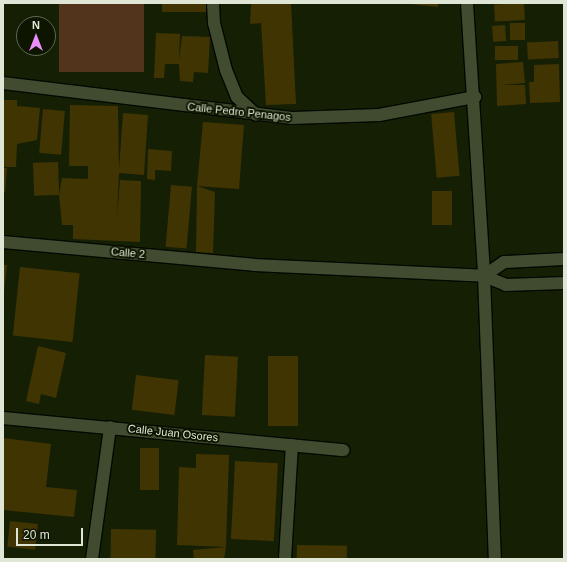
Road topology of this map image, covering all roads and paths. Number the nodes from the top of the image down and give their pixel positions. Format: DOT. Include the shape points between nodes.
graph roads {
  1 [pos="213,3"];
  2 [pos="467,3"];
  3 [pos="3,83"];
  4 [pos="474,97"];
  5 [pos="256,115"];
  6 [pos="3,242"];
  7 [pos="564,259"];
  8 [pos="484,276"];
  9 [pos="564,283"];
  10 [pos="3,418"];
  11 [pos="110,427"];
  12 [pos="292,445"];
  13 [pos="344,450"];
  14 [pos="92,559"];
  15 [pos="285,559"];
  16 [pos="495,559"];
  1 -- 5 [label="street" via="214,23 226,70 237,97"];
  2 -- 4 [label="street"];
  3 -- 5 [label="street, Calle Pedro Penagos"];
  4 -- 5 [label="street, Calle Pedro Penagos" via="379,115 342,118"];
  4 -- 8 [label="street"];
  6 -- 8 [label="street, Calle 2" via="254,265"];
  7 -- 8 [label="street" via="504,262"];
  8 -- 9 [label="street, Calle 2" via="506,285"];
  8 -- 16 [label="street"];
  10 -- 11 [label="street, Calle Juan Osores"];
  11 -- 12 [label="street, Calle Juan Osores"];
  11 -- 14 [label="street"];
  12 -- 13 [label="street, Calle Juan Osores"];
  12 -- 15 [label="street"];
}
